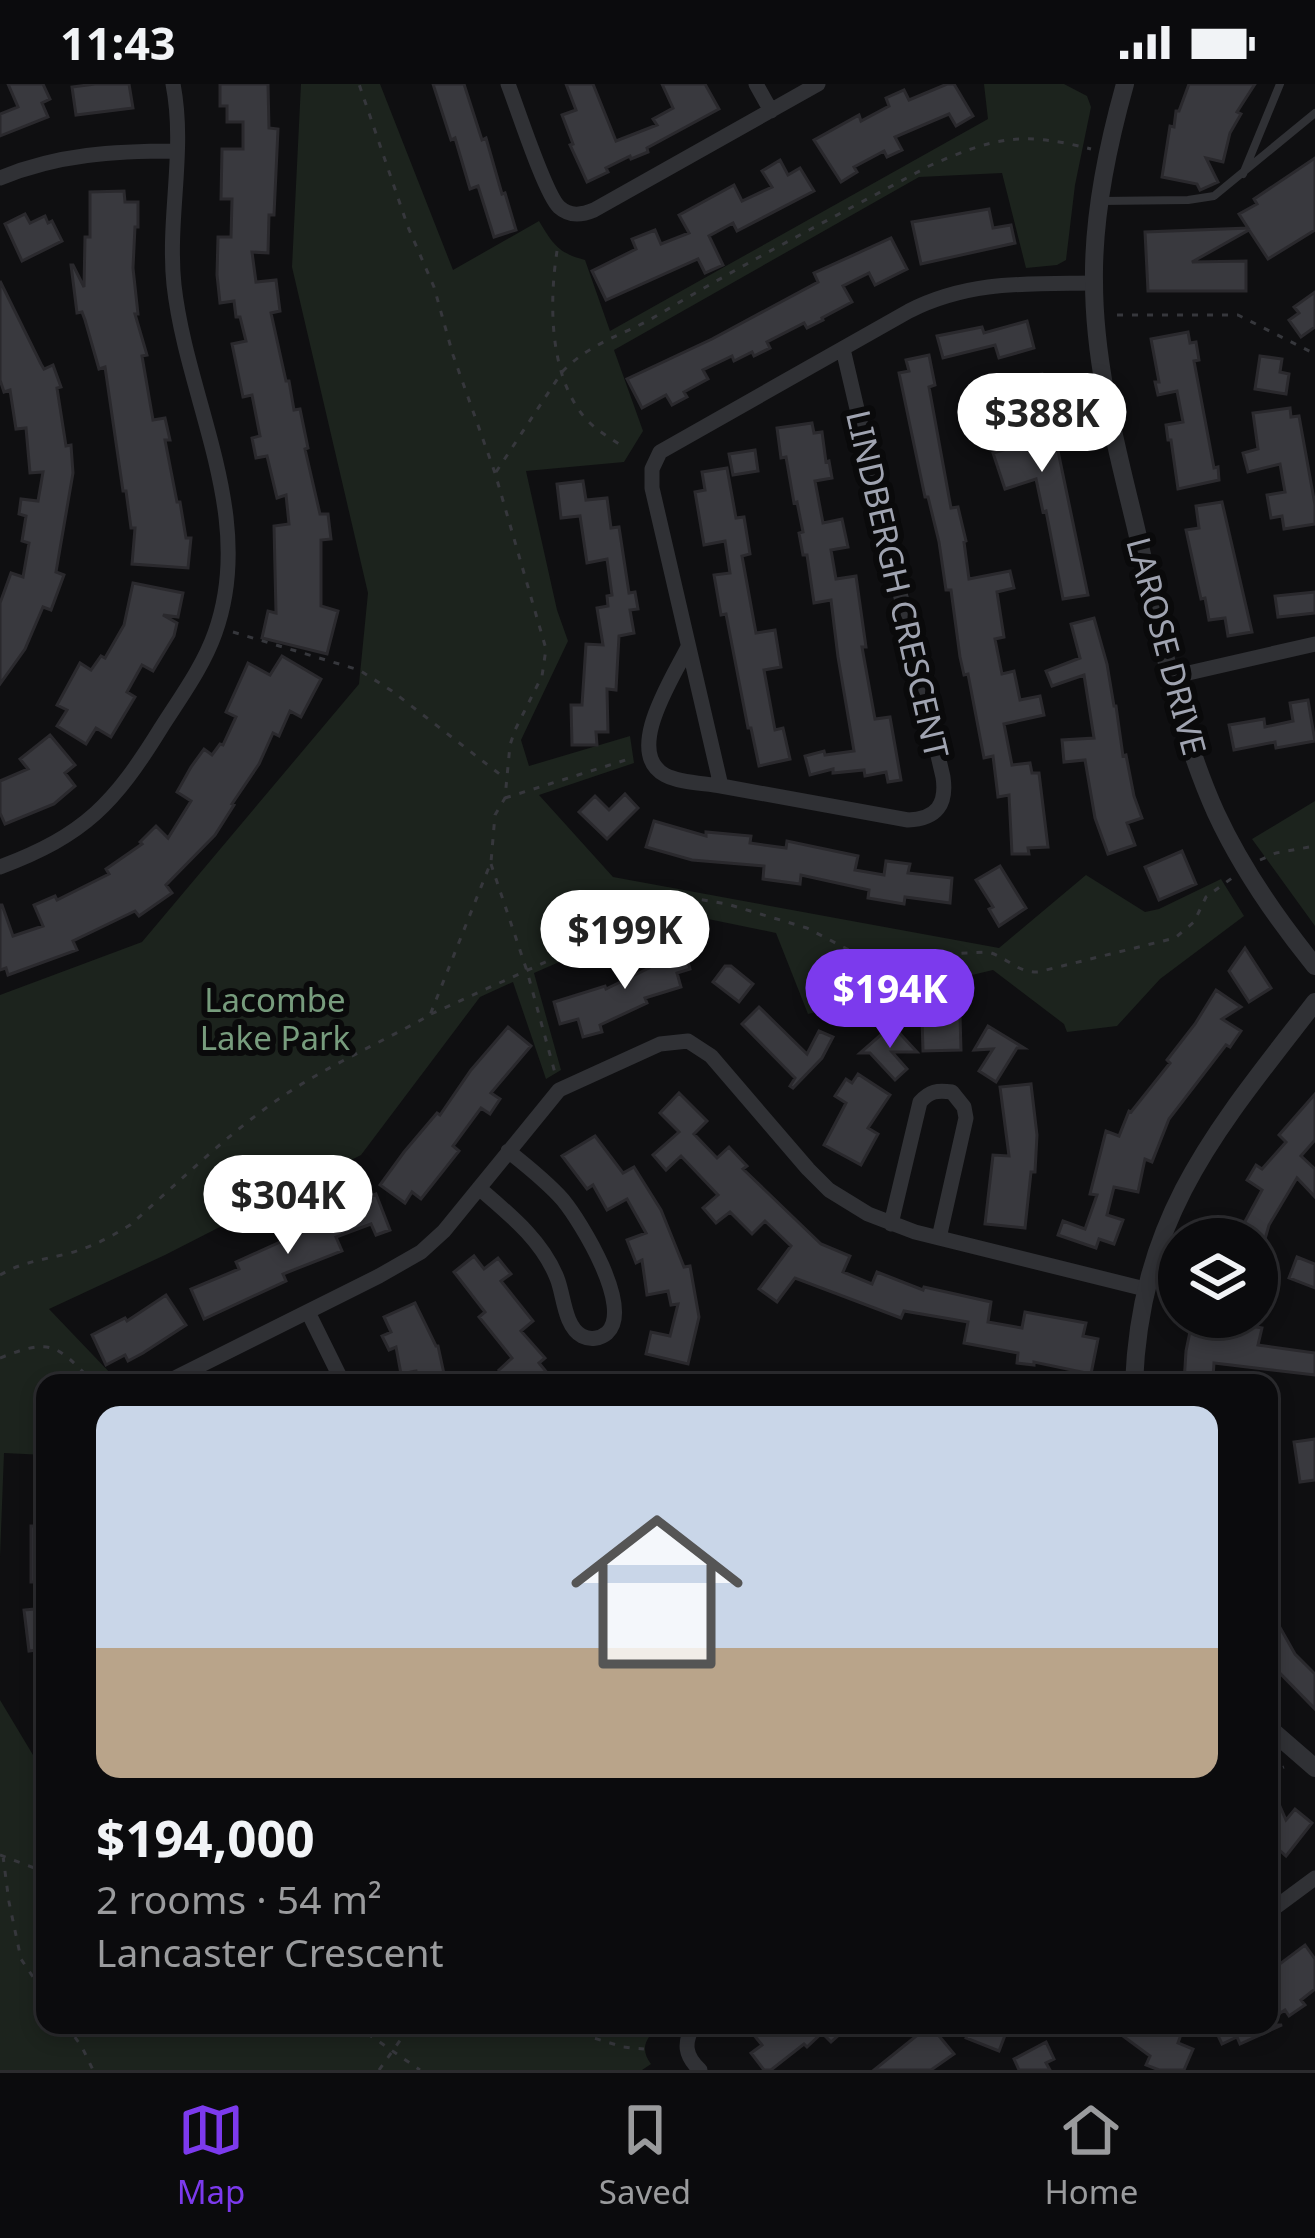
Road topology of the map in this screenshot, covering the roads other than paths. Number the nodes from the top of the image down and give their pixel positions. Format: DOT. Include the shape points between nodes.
graph roads {
  1 [pos="173,84"];
  2 [pos="508,84"];
  3 [pos="756,84"];
  4 [pos="818,84"];
  5 [pos="1280,84"];
  6 [pos="1123,85"];
  7 [pos="771,110"];
  8 [pos="1315,113"];
  9 [pos="176,151"];
  10 [pos="1242,175"];
  11 [pos="0,178"];
  12 [pos="1100,200"];
  13 [pos="1094,283"];
  14 [pos="843,349"];
  15 [pos="1315,644"];
  16 [pos="688,647"];
  17 [pos="1171,677"];
  18 [pos="721,786"];
  19 [pos="0,867"];
  20 [pos="1315,966"];
  21 [pos="1315,1002"];
  22 [pos="508,1150"];
  23 [pos="479,1188"];
  24 [pos="891,1223"];
  25 [pos="939,1238"];
  26 [pos="1145,1289"];
  27 [pos="308,1312"];
  28 [pos="183,1374"];
  29 [pos="339,1374"];
  30 [pos="1135,1374"];
  31 [pos="1278,1736"];
  32 [pos="1315,1768"];
  33 [pos="1315,1877"];
  34 [pos="1278,1905"];
  35 [pos="691,2034"];
  36 [pos="700,2070"];
  1 -- 9 [label="street"];
  2 -- 7 [label="street" via="551,195 578,214"];
  3 -- 7 [label="street"];
  4 -- 7 [label="street"];
  5 -- 10 [label="lane"];
  6 -- 12 [label="street, LAROSE DRIVE"];
  8 -- 10 [label="lane"];
  9 -- 11 [label="street" via="78,155"];
  9 -- 19 [label="street" via="173,272 223,496 228,585 197,671 114,797 69,836"];
  10 -- 12 [label="lane" via="1197,200"];
  12 -- 13 [label="street, LAROSE DRIVE"];
  13 -- 14 [label="street" via="964,290"];
  13 -- 17 [label="street, LAROSE DRIVE" via="1108,410"];
  14 -- 16 [label="street" via="657,457 652,488"];
  14 -- 18 [label="street, LINDBERGH CRESCENT" via="944,800 928,817 908,820"];
  15 -- 17 [label="street"];
  16 -- 18 [label="street"];
  16 -- 18 [label="street, LINDBERGH CRESCENT" via="649,728 649,753 666,775"];
  17 -- 20 [label="street, LAROSE DRIVE" via="1229,840"];
  21 -- 26 [label="street" via="1198,1160"];
  22 -- 23 [label="street"];
  22 -- 23 [label="street" via="585,1232 612,1297 608,1332 586,1339 577,1333 545,1255"];
  22 -- 24 [label="street" via="559,1090 660,1044 688,1041 711,1056 829,1190"];
  23 -- 27 [label="street" via="421,1252"];
  24 -- 25 [label="street"];
  24 -- 25 [label="street" via="920,1102 952,1092 965,1118"];
  25 -- 26 [label="street"];
  26 -- 30 [label="street"];
  27 -- 28 [label="street"];
  27 -- 29 [label="street"];
  31 -- 32 [label="street"];
  33 -- 34 [label="street"];
  35 -- 36 [label="street" via="686,2046"];
}
